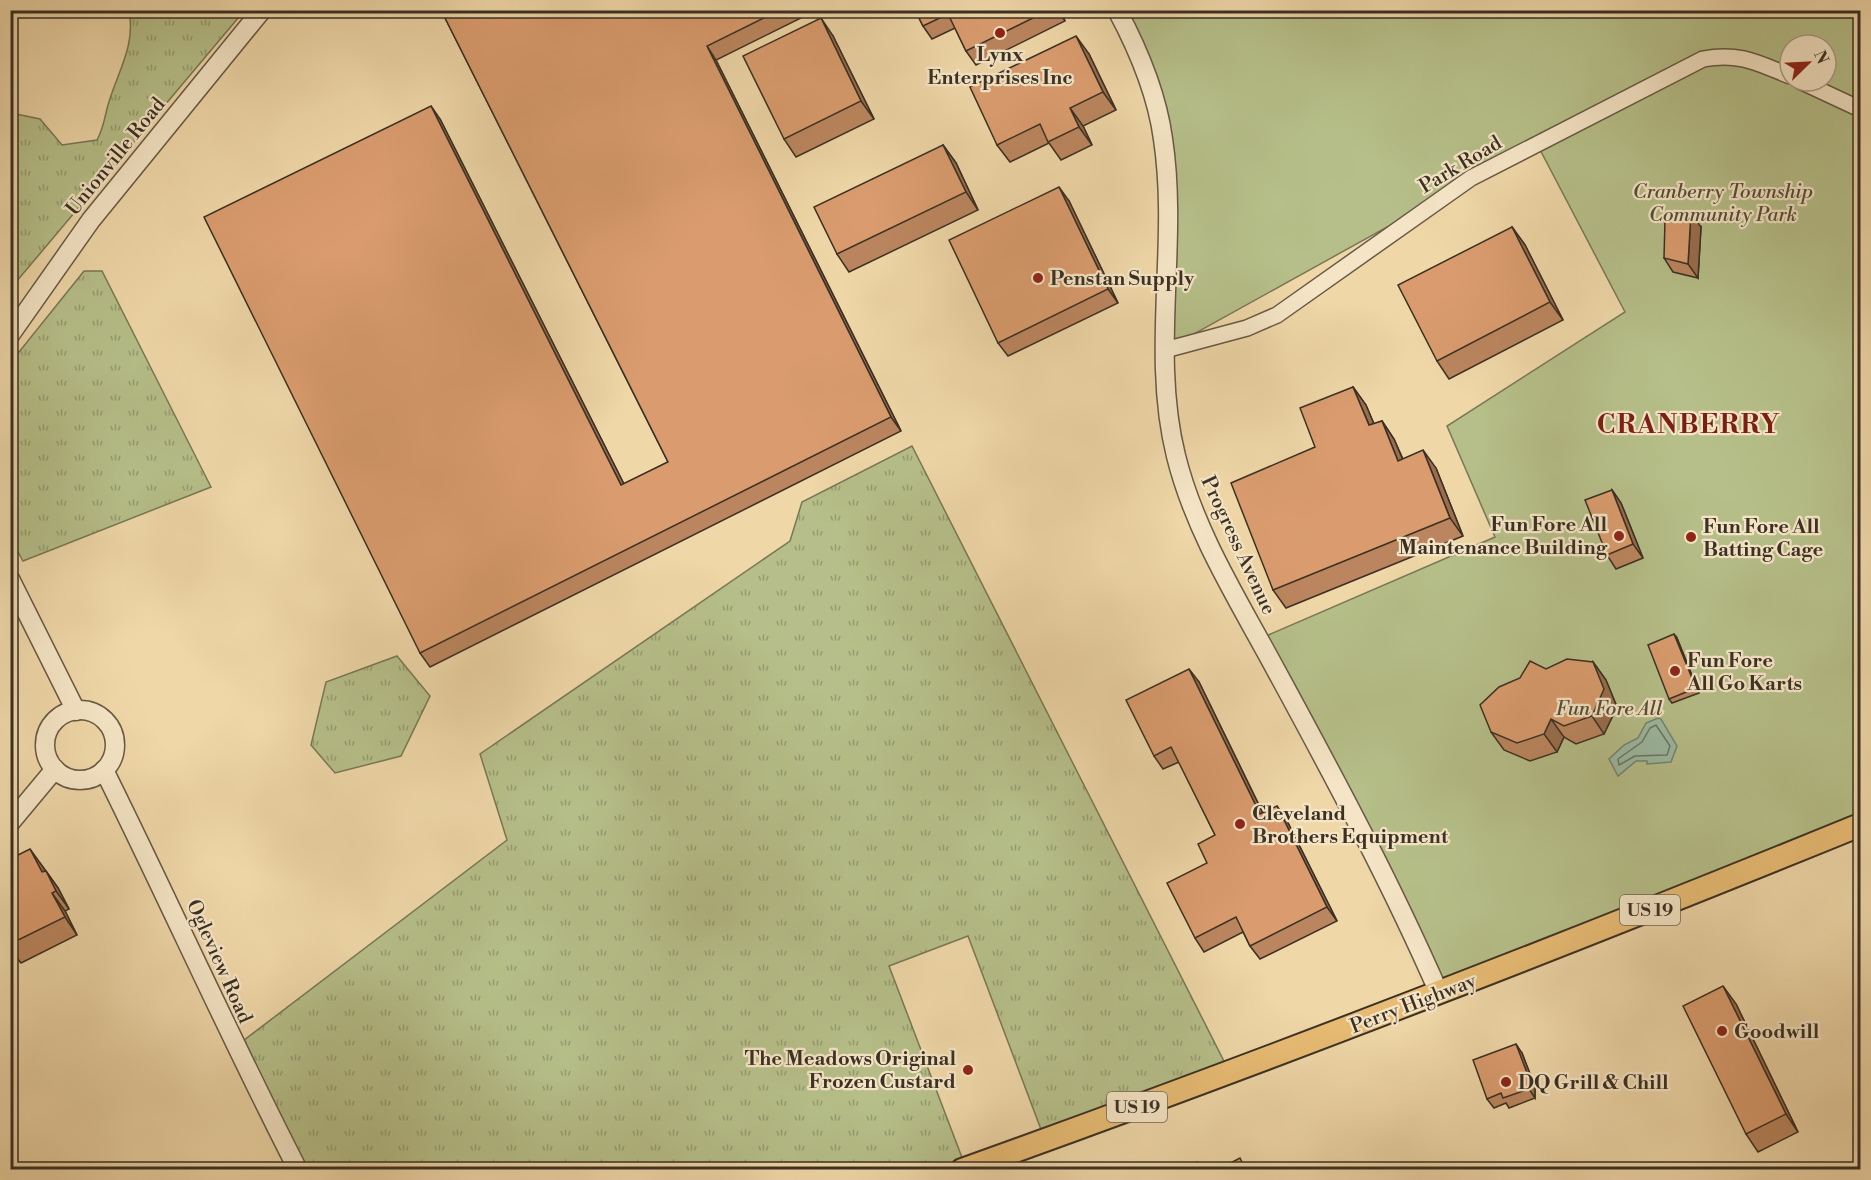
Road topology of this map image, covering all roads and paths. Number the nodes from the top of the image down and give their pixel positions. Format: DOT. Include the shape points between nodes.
graph roads {
  1 [pos="262,10"];
  2 [pos="1117,10"];
  3 [pos="1778,71"];
  4 [pos="1826,93"];
  5 [pos="1860,109"];
  6 [pos="10,335"];
  7 [pos="1165,350"];
  8 [pos="10,579"];
  9 [pos="75,711"];
  10 [pos="55,769"];
  11 [pos="104,770"];
  12 [pos="10,822"];
  13 [pos="1860,825"];
  14 [pos="1439,993"];
  15 [pos="298,1170"];
  16 [pos="962,1170"];
  1 -- 6 [label="street, Unionville Road" via="91,220"];
  2 -- 7 [label="street, Progress Avenue" via="1147,75 1163,139 1167,183"];
  3 -- 7 [label="street, Park Road" via="1747,58 1725,55 1704,59 1471,178 1277,315 1247,328"];
  4 -- 5 [label="street"];
  7 -- 14 [label="street, Progress Avenue" via="1167,409 1176,456 1203,531 1395,898"];
  8 -- 9 [label="street"];
  9 -- 10 [label="street" via="59,718 46,737 45,748"];
  9 -- 11 [label="street" via="92,712 109,726 114,748"];
  10 -- 11 [label="street" via="75,780 86,780"];
  10 -- 12 [label="street"];
  11 -- 15 [label="street, Ogleview Road" via="235,1047"];
  13 -- 14 [label="main road, Perry Highway / US 19"];
  14 -- 16 [label="main road, Perry Highway / US 19"];
}
